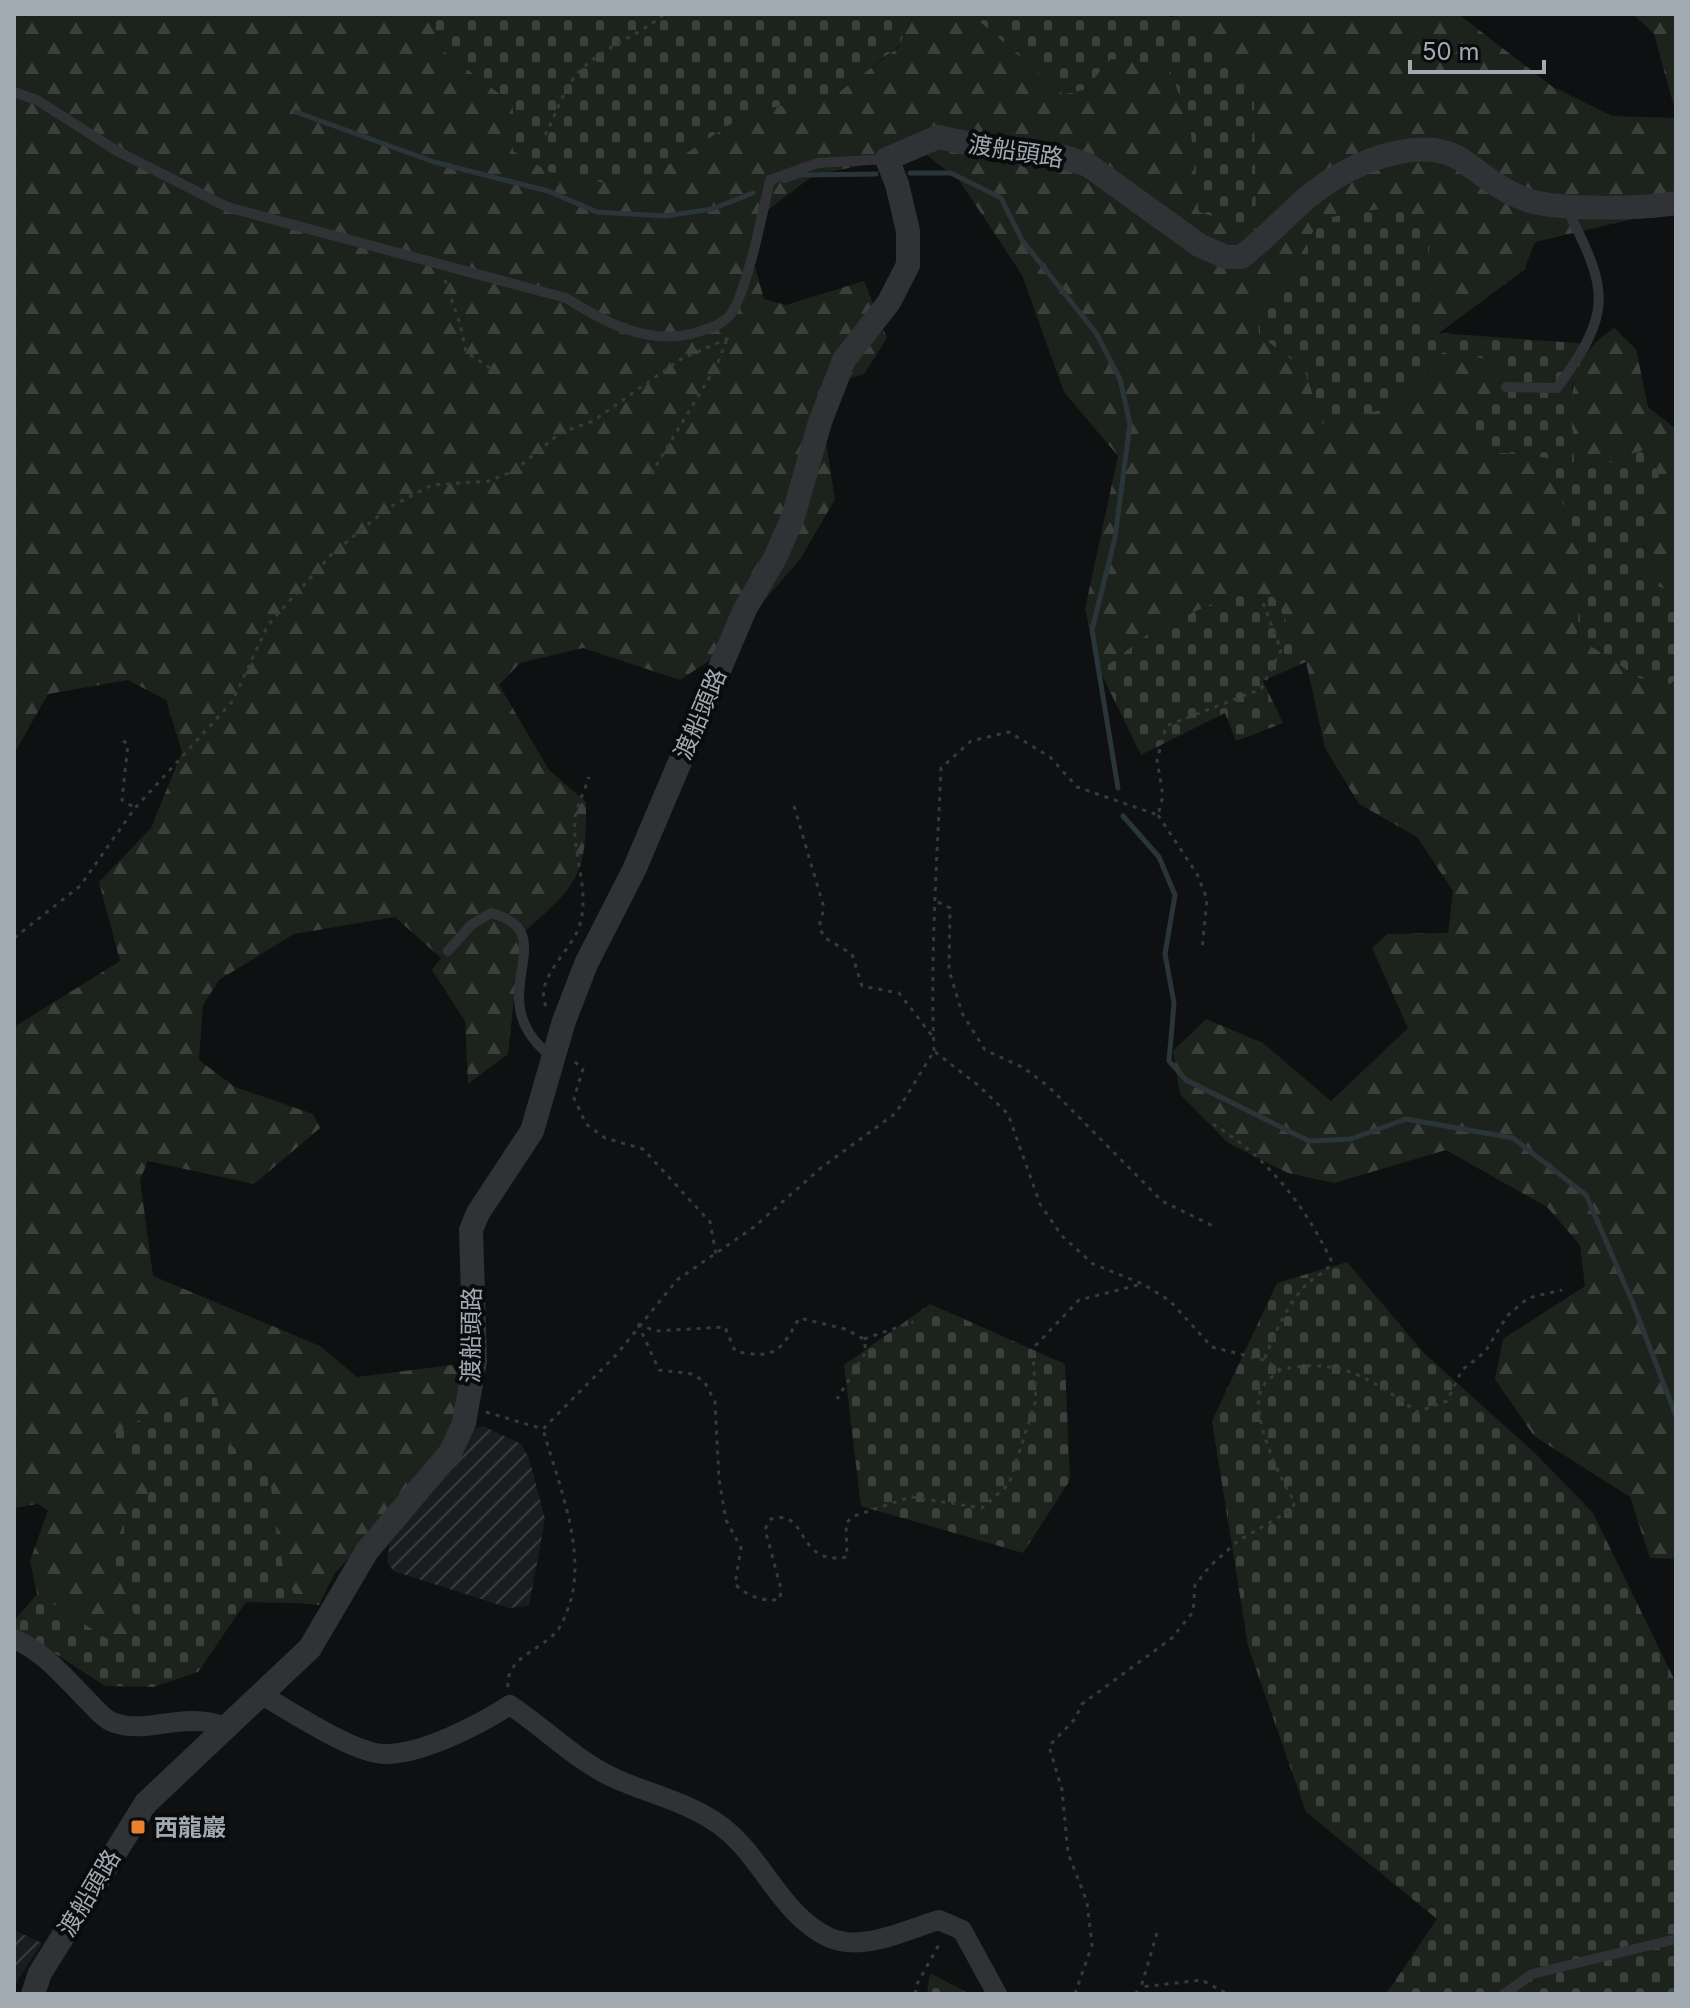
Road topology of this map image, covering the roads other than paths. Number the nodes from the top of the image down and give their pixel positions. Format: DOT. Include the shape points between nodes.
graph roads {
  1 [pos="14,92"];
  2 [pos="887,159"];
  3 [pos="1676,203"];
  4 [pos="1564,204"];
  5 [pos="1506,387"];
  6 [pos="448,951"];
  7 [pos="555,1053"];
  8 [pos="14,1639"];
  9 [pos="262,1695"];
  10 [pos="226,1727"];
  11 [pos="1676,1939"];
  12 [pos="33,1994"];
  13 [pos="997,1994"];
  14 [pos="1504,1994"];
  1 -- 2 [label="lane" via="227,207 566,298 603,321 652,337 686,335 731,315 770,180 818,163"];
  2 -- 4 [label="street, 渡船頭路" via="938,137 1064,157 1088,165 1173,228 1226,257 1241,257 1318,188 1391,155 1431,149 1459,158 1505,193"];
  2 -- 7 [label="street, 渡船頭路" via="908,231 908,265 889,302 844,360 793,517 745,609 634,870 586,964"];
  3 -- 4 [label="street, 渡船頭路" via="1642,209"];
  4 -- 5 [label="lane" via="1597,277 1600,300 1587,347 1557,388"];
  6 -- 7 [label="lane" via="471,925 491,913 511,918 521,928 524,944 519,1001 523,1021 532,1040"];
  7 -- 9 [label="street, 渡船頭路" via="532,1131 471,1230 475,1361 464,1423 450,1453 367,1551 310,1648"];
  8 -- 10 [label="street" via="36,1648 108,1720 130,1728 180,1719"];
  9 -- 10 [label="street, 渡船頭路"];
  9 -- 13 [label="street" via="336,1736 382,1754 415,1749 486,1721 510,1705 612,1777 716,1821 741,1844 794,1914 829,1937 855,1945 939,1920 962,1930"];
  10 -- 12 [label="street, 渡船頭路" via="146,1803 40,1973"];
  11 -- 14 [label="lane" via="1532,1974"];
}
